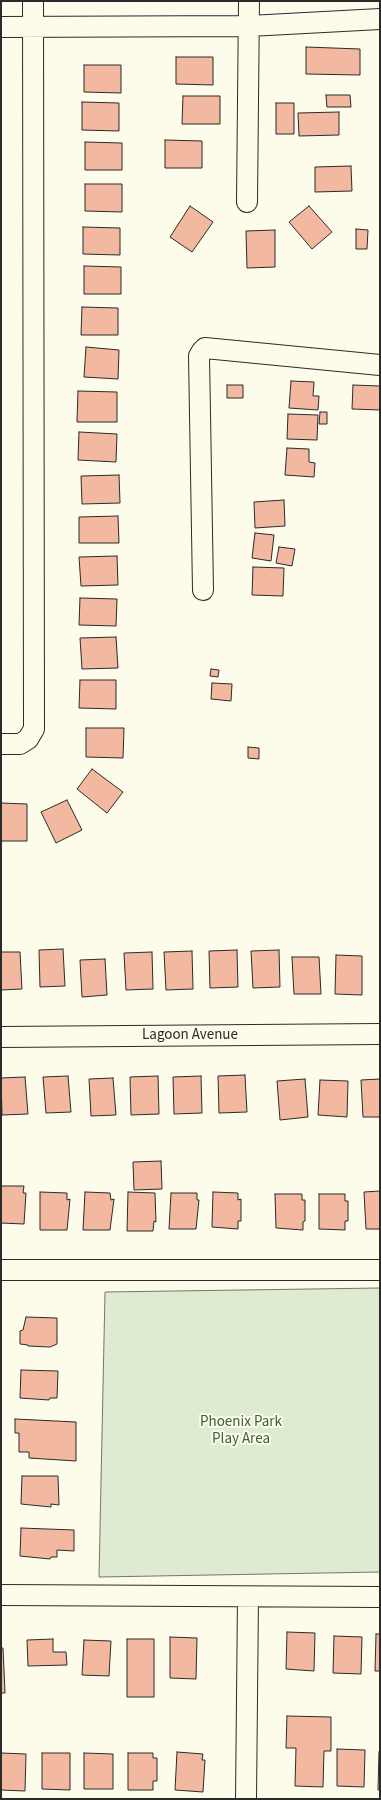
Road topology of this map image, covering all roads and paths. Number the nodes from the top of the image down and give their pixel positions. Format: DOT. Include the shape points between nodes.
graph roads {
  1 [pos="33,1"];
  2 [pos="249,1"];
  3 [pos="380,19"];
  4 [pos="249,26"];
  5 [pos="1,27"];
  6 [pos="33,27"];
  7 [pos="247,202"];
  8 [pos="380,364"];
  9 [pos="203,590"];
  10 [pos="1,744"];
  11 [pos="380,1034"];
  12 [pos="1,1037"];
  13 [pos="1,1270"];
  14 [pos="380,1270"];
  15 [pos="1,1595"];
  16 [pos="248,1597"];
  17 [pos="380,1597"];
  18 [pos="246,1799"];
  1 -- 6 [label="street"];
  2 -- 4 [label="street"];
  3 -- 4 [label="street"];
  4 -- 6 [label="street"];
  4 -- 7 [label="street"];
  5 -- 6 [label="street"];
  6 -- 10 [label="street" via="34,729 20,744"];
  8 -- 9 [label="street" via="206,348 202,351 199,356"];
  11 -- 12 [label="street, Lagoon Avenue"];
  13 -- 14 [label="street"];
  15 -- 16 [label="street"];
  16 -- 17 [label="street"];
  16 -- 18 [label="street"];
}
